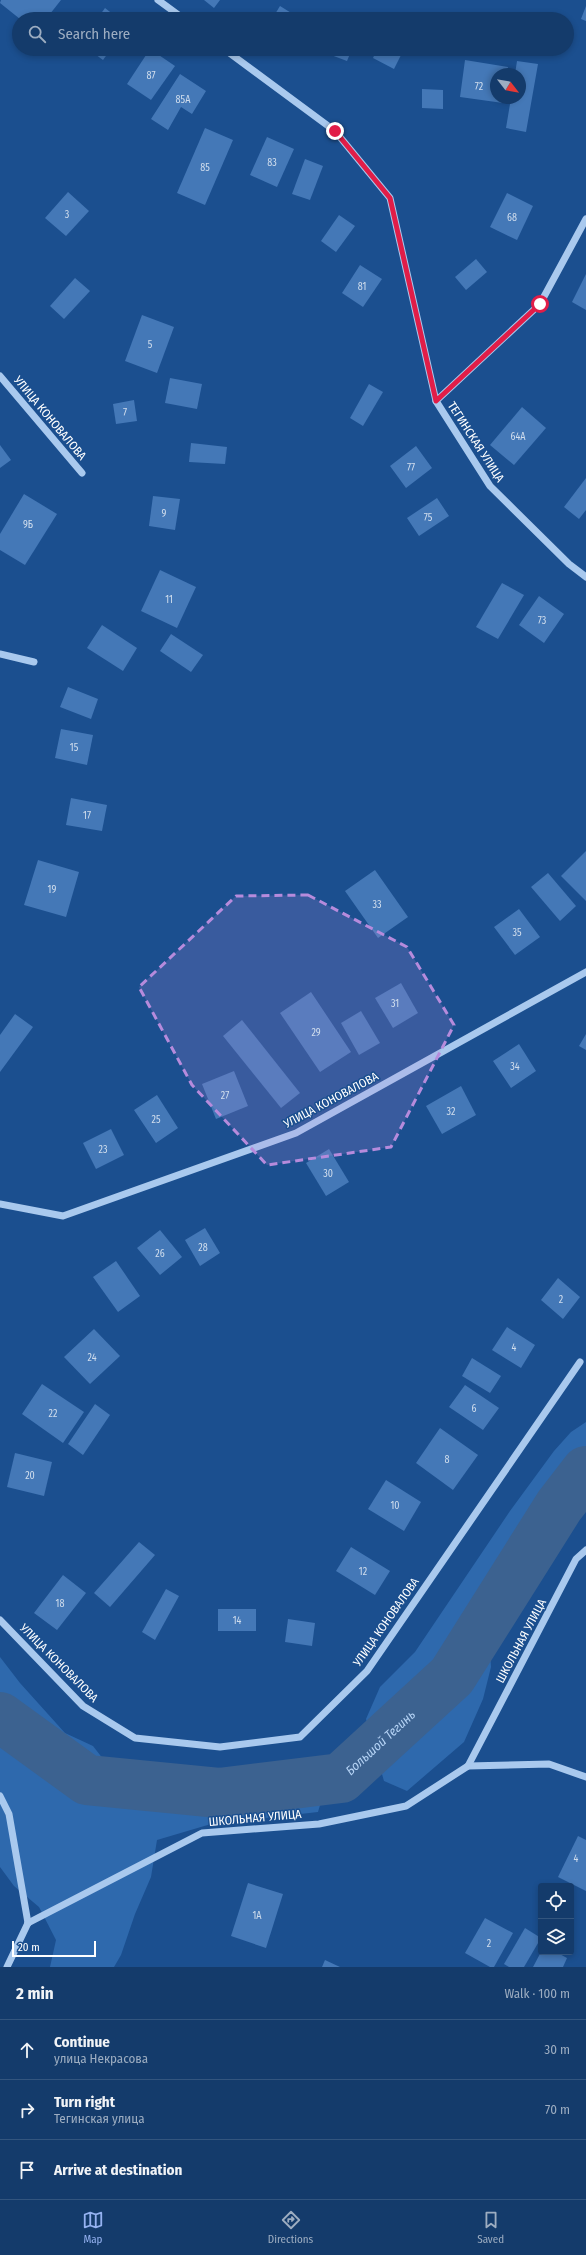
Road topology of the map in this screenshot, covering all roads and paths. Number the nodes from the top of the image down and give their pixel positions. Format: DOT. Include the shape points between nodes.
graph roads {
  1 [pos="158,0"];
  2 [pos="174,12"];
  3 [pos="233,56"];
  4 [pos="586,219"];
  5 [pos="0,376"];
  6 [pos="436,401"];
  7 [pos="82,473"];
  8 [pos="586,577"];
  9 [pos="0,654"];
  10 [pos="34,662"];
  11 [pos="586,972"];
  12 [pos="0,1204"];
  13 [pos="580,1362"];
  14 [pos="586,1550"];
  15 [pos="0,1620"];
  16 [pos="468,1766"];
  17 [pos="586,1778"];
  18 [pos="0,1796"];
  19 [pos="28,1923"];
  20 [pos="7,1967"];
  1 -- 2 [label="street"];
  3 -- 6 [label="street, ТЕГИНСКАЯ УЛИЦА" via="335,131 390,198"];
  4 -- 6 [label="street" via="540,304"];
  5 -- 7 [label="street, УЛИЦА КОНОВАЛОВА"];
  6 -- 8 [label="street, ТЕГИНСКАЯ УЛИЦА" via="490,486 569,564"];
  9 -- 10 [label="street"];
  11 -- 12 [label="street, УЛИЦА КОНОВАЛОВА" via="296,1133 63,1216"];
  13 -- 15 [label="street, УЛИЦА КОНОВАЛОВА" via="367,1671 300,1737 220,1747 135,1738 83,1706"];
  14 -- 16 [label="street, ШКОЛЬНАЯ УЛИЦА" via="576,1559"];
  16 -- 17 [label="street" via="549,1764"];
  16 -- 19 [label="street, ШКОЛЬНАЯ УЛИЦА" via="406,1806 319,1824 202,1833"];
  18 -- 19 [label="street" via="9,1814"];
  19 -- 20 [label="street"];
}
